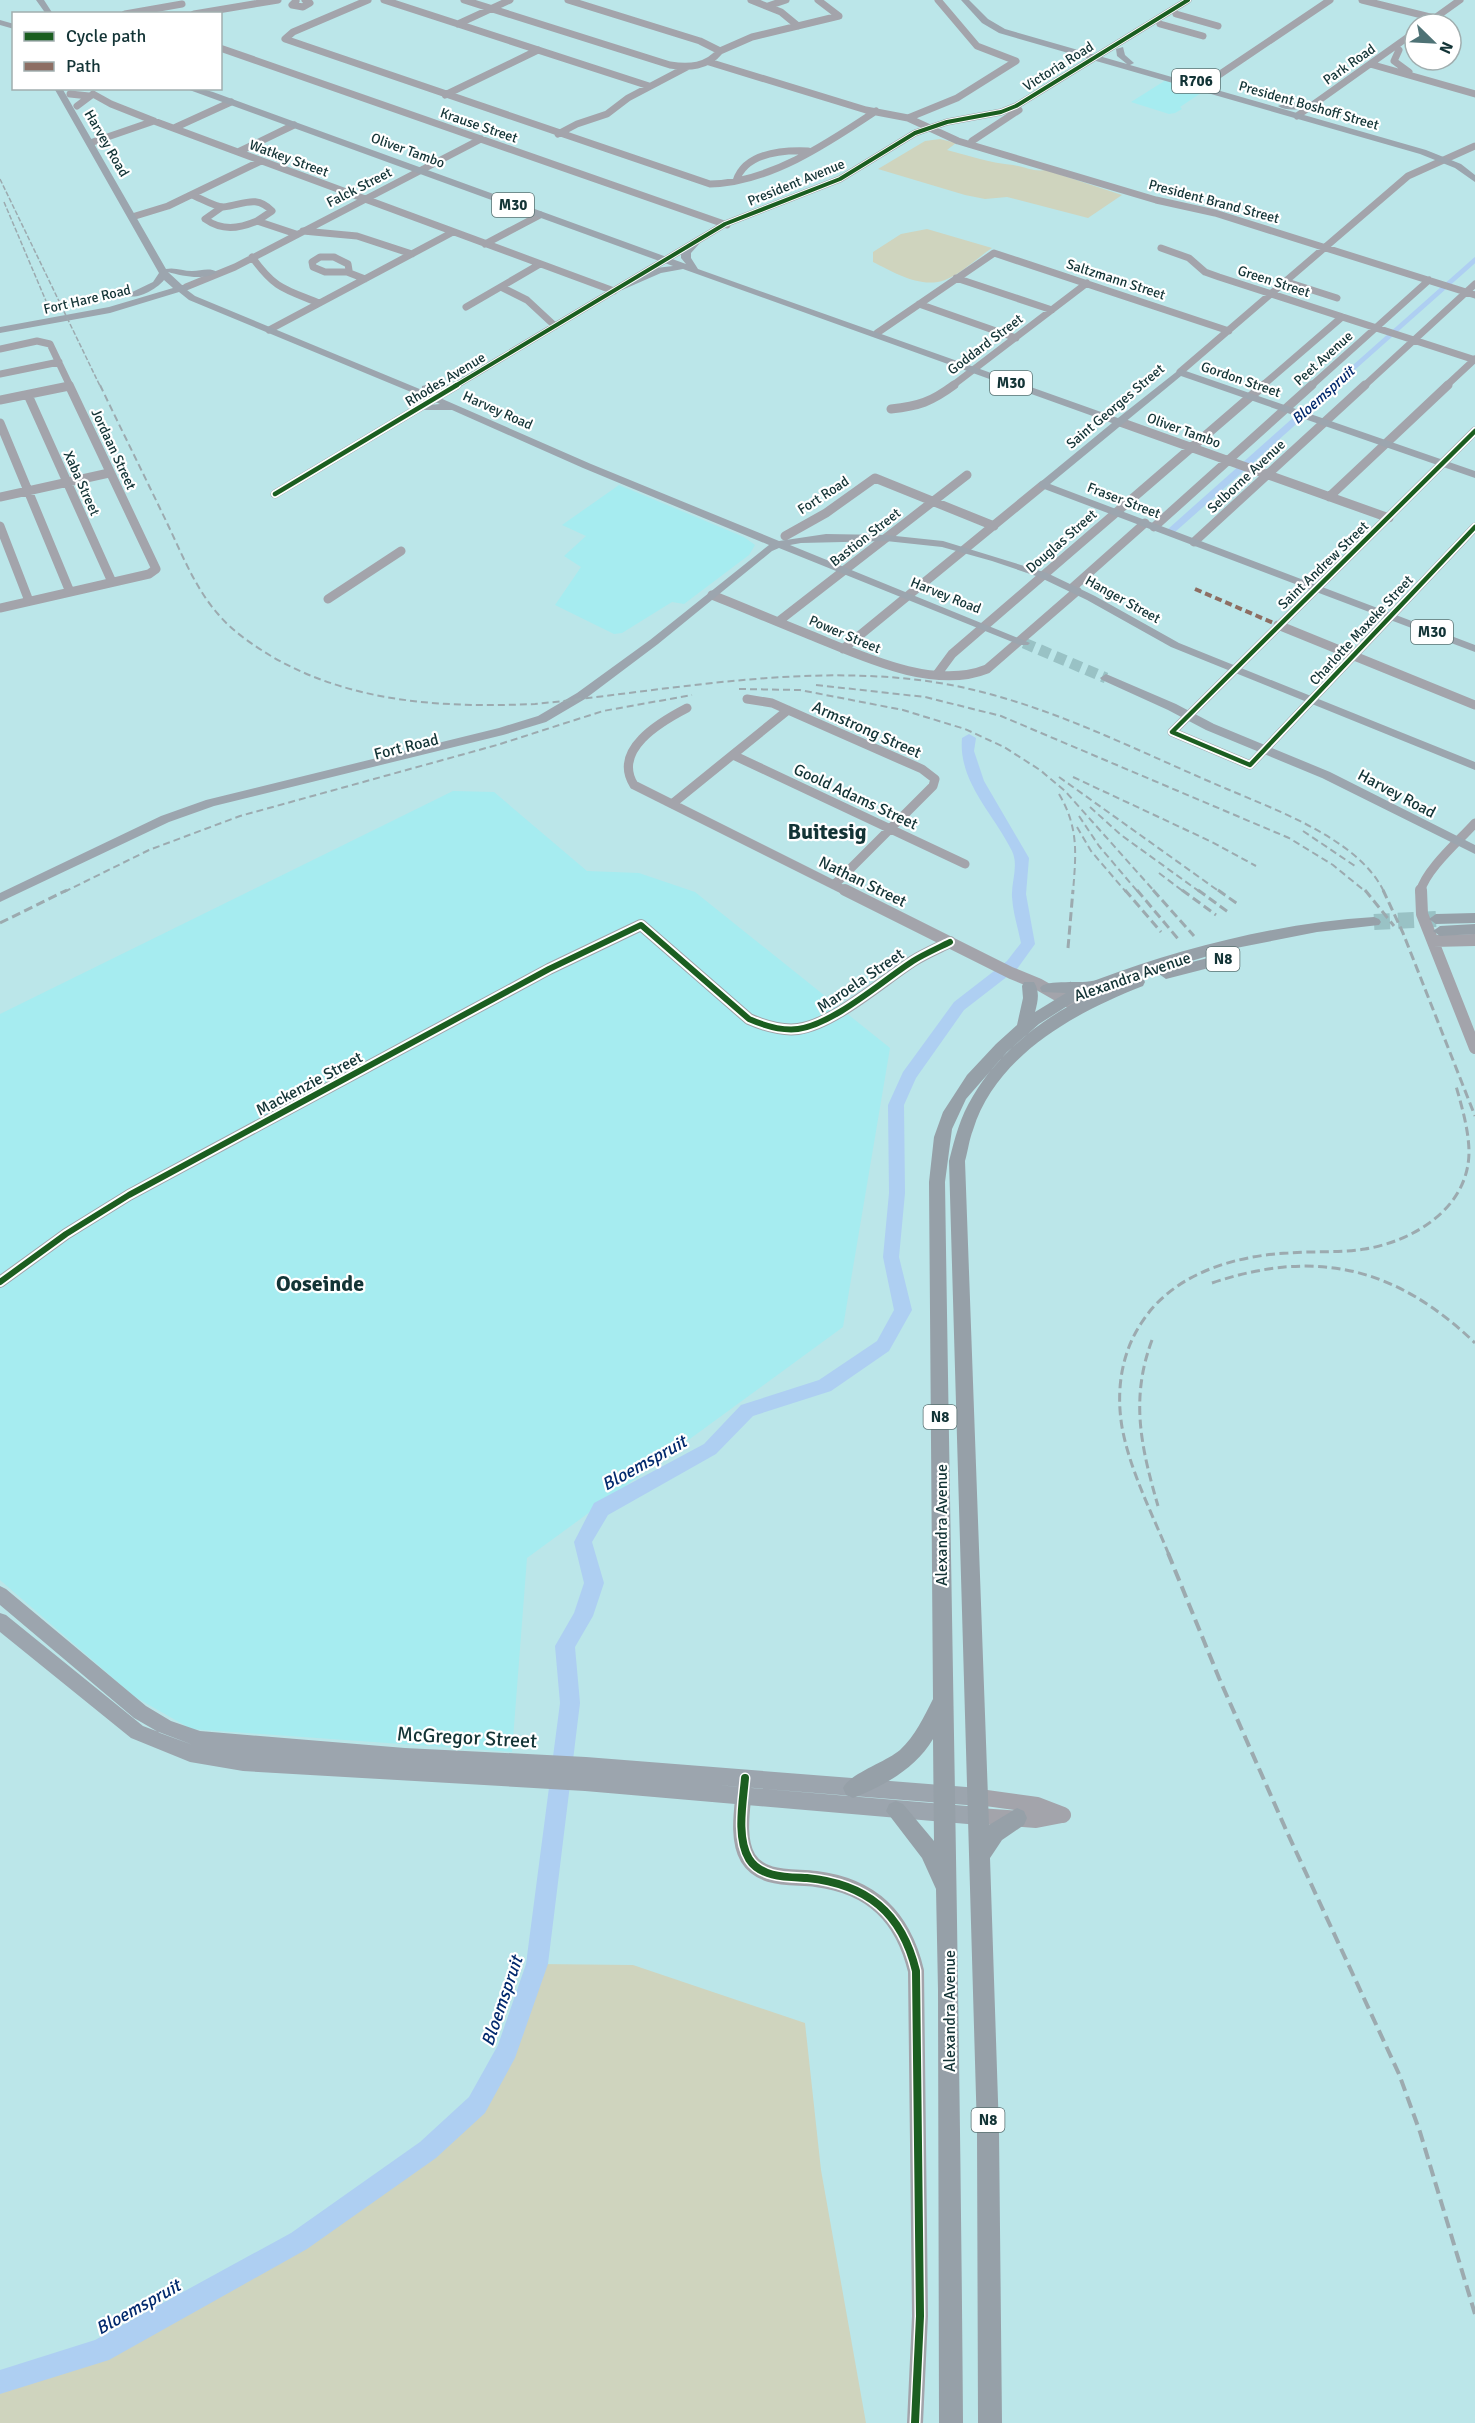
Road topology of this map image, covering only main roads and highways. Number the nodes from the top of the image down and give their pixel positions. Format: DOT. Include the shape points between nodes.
graph roads {
  1 [pos="966,0"];
  2 [pos="974,0"];
  3 [pos="1067,49"];
  4 [pos="1120,49"];
  5 [pos="1100,58"];
  6 [pos="1130,63"];
  7 [pos="1077,68"];
  8 [pos="1203,86"];
  9 [pos="59,90"];
  10 [pos="195,90"];
  11 [pos="204,90"];
  12 [pos="69,91"];
  13 [pos="210,94"];
  14 [pos="1276,108"];
  15 [pos="1298,119"];
  16 [pos="1318,120"];
  17 [pos="1451,160"];
  18 [pos="420,170"];
  19 [pos="1475,171"];
  20 [pos="1475,179"];
  21 [pos="137,216"];
  22 [pos="694,244"];
  23 [pos="678,250"];
  24 [pos="650,251"];
  25 [pos="666,259"];
  26 [pos="693,269"];
  27 [pos="167,272"];
  28 [pos="212,272"];
  29 [pos="180,286"];
  30 [pos="620,287"];
  31 [pos="759,293"];
  32 [pos="200,302"];
  33 [pos="94,308"];
  34 [pos="110,310"];
  35 [pos="0,325"];
  36 [pos="272,329"];
  37 [pos="0,330"];
  38 [pos="902,344"];
  39 [pos="1180,372"];
  40 [pos="426,388"];
  41 [pos="439,397"];
  42 [pos="457,405"];
  43 [pos="420,408"];
  44 [pos="1120,422"];
  45 [pos="590,464"];
  46 [pos="1475,475"];
  47 [pos="1043,485"];
  48 [pos="757,537"];
  49 [pos="836,538"];
  50 [pos="775,545"];
  51 [pos="1021,642"];
  52 [pos="1475,649"];
  53 [pos="1106,678"];
  54 [pos="1475,766"];
  55 [pos="229,802"];
  56 [pos="1475,850"];
  57 [pos="0,898"];
  58 [pos="0,908"];
  59 [pos="1475,918"];
  60 [pos="1475,929"];
  61 [pos="1100,985"];
  62 [pos="1029,986"];
  63 [pos="1047,988"];
  64 [pos="1070,1006"];
  65 [pos="1024,1029"];
  66 [pos="0,1594"];
  67 [pos="0,1621"];
  68 [pos="942,1699"];
  69 [pos="536,1771"];
  70 [pos="744,1787"];
  71 [pos="853,1788"];
  72 [pos="943,1803"];
  73 [pos="979,1807"];
  74 [pos="896,1810"];
  75 [pos="1017,1818"];
  76 [pos="980,1854"];
  77 [pos="949,1917"];
  78 [pos="951,2423"];
  79 [pos="990,2423"];
  1 -- 3 [label="main road, R706" via="994,27"];
  2 -- 5 [label="main road, R706" via="999,24"];
  3 -- 5 [label="main road, R706"];
  3 -- 7 [label="main road" via="1083,58"];
  4 -- 6 [label="main road" via="1121,56"];
  5 -- 6 [label="main road, President Boshoff Street / R706"];
  5 -- 8 [label="main road, President Boshoff Street / R706"];
  6 -- 8 [label="main road, President Boshoff Street / R706"];
  8 -- 14 [label="main road, President Boshoff Street / R706"];
  9 -- 21 [label="main road, Harvey Road"];
  10 -- 13 [label="main road, M30"];
  11 -- 13 [label="main road, M30"];
  12 -- 21 [label="main road, Harvey Road" via="100,141"];
  13 -- 18 [label="main road, Oliver Tambo / M30"];
  14 -- 15 [label="main road, President Boshoff Street / R706"];
  14 -- 15 [label="main road" via="1285,116"];
  14 -- 16 [label="main road" via="1318,104"];
  15 -- 16 [label="main road, President Boshoff Street / R706"];
  15 -- 16 [label="main road"];
  16 -- 17 [label="main road, President Boshoff Street / R706"];
  17 -- 19 [label="main road, R706"];
  17 -- 20 [label="main road, R706"];
  18 -- 24 [label="main road, Oliver Tambo / M30"];
  18 -- 25 [label="main road, Oliver Tambo / M30"];
  21 -- 27 [label="main road, Harvey Road"];
  22 -- 26 [label="main road" via="686,253"];
  23 -- 24 [label="main road"];
  24 -- 25 [label="main road, Oliver Tambo / M30"];
  25 -- 26 [label="main road, Oliver Tambo / M30"];
  26 -- 30 [label="main road" via="659,270"];
  26 -- 31 [label="main road, Oliver Tambo / M30"];
  27 -- 28 [label="main road"];
  27 -- 29 [label="main road, Harvey Road"];
  27 -- 33 [label="main road" via="144,290"];
  29 -- 32 [label="main road, Harvey Road"];
  29 -- 33 [label="main road, Fort Hare Road"];
  29 -- 34 [label="main road, Fort Hare Road"];
  29 -- 36 [label="main road, Harvey Road"];
  31 -- 38 [label="main road, Oliver Tambo / M30"];
  31 -- 38 [label="main road, Oliver Tambo / M30"];
  32 -- 34 [label="main road" via="161,296"];
  32 -- 36 [label="main road, Harvey Road"];
  33 -- 35 [label="main road, Fort Hare Road"];
  34 -- 37 [label="main road, Fort Hare Road"];
  36 -- 40 [label="main road, Harvey Road"];
  36 -- 41 [label="main road, Harvey Road"];
  38 -- 44 [label="main road, Oliver Tambo / M30"];
  39 -- 44 [label="main road, Saint Georges Street"];
  39 -- 46 [label="main road, Gordon Street"];
  40 -- 41 [label="main road, Harvey Road"];
  40 -- 42 [label="main road" via="457,386"];
  41 -- 42 [label="main road, Harvey Road"];
  42 -- 43 [label="main road"];
  42 -- 45 [label="main road, Harvey Road"];
  44 -- 47 [label="main road, Saint Georges Street"];
  45 -- 48 [label="main road, Harvey Road"];
  45 -- 50 [label="main road, Harvey Road" via="740,525"];
  47 -- 52 [label="main road, Fraser Street / M30"];
  48 -- 50 [label="main road"];
  48 -- 50 [label="main road, Harvey Road"];
  49 -- 50 [label="main road, Fort Road"];
  49 -- 54 [label="main road, Hanger Street" via="923,541 964,549 1043,575 1175,645"];
  50 -- 51 [label="main road, Harvey Road"];
  50 -- 55 [label="main road, Fort Road" via="614,683 556,720 473,747"];
  53 -- 56 [label="main road, Harvey Road" via="1346,784"];
  55 -- 57 [label="main road, Fort Road" via="165,819"];
  55 -- 58 [label="main road, Fort Road" via="163,829"];
  59 -- 60 [label="highway" via="1436,930"];
  61 -- 63 [label="highway" via="1070,990"];
  61 -- 64 [label="highway, Alexandra Avenue / N8"];
  61 -- 64 [label="highway, Alexandra Avenue / N8" via="1190,955 1306,929 1377,927 1196,966"];
  62 -- 65 [label="highway" via="1031,999"];
  64 -- 65 [label="highway, Alexandra Avenue / N8"];
  64 -- 73 [label="highway, Alexandra Avenue / N8" via="989,1083 967,1120 957,1161"];
  65 -- 68 [label="highway, Alexandra Avenue / N8" via="986,1063 958,1098 945,1127 939,1162"];
  66 -- 69 [label="main road, McGregor Street" via="140,1712 166,1727 227,1743"];
  67 -- 69 [label="main road, McGregor Street" via="137,1732 190,1753 260,1763"];
  68 -- 71 [label="highway" via="927,1733 913,1752"];
  68 -- 72 [label="highway, Alexandra Avenue / N8"];
  69 -- 70 [label="main road, McGregor Street"];
  70 -- 71 [label="main road, McGregor Street"];
  70 -- 74 [label="main road, McGregor Street"];
  71 -- 72 [label="main road, McGregor Street"];
  72 -- 73 [label="main road, McGregor Street"];
  72 -- 74 [label="main road, McGregor Street"];
  72 -- 77 [label="highway, Alexandra Avenue / N8"];
  73 -- 76 [label="highway, Alexandra Avenue / N8"];
  74 -- 77 [label="highway" via="931,1855"];
  75 -- 76 [label="highway" via="995,1833"];
  76 -- 79 [label="highway, Alexandra Avenue / N8" via="988,2131"];
  77 -- 78 [label="highway, Alexandra Avenue / N8"];
}
